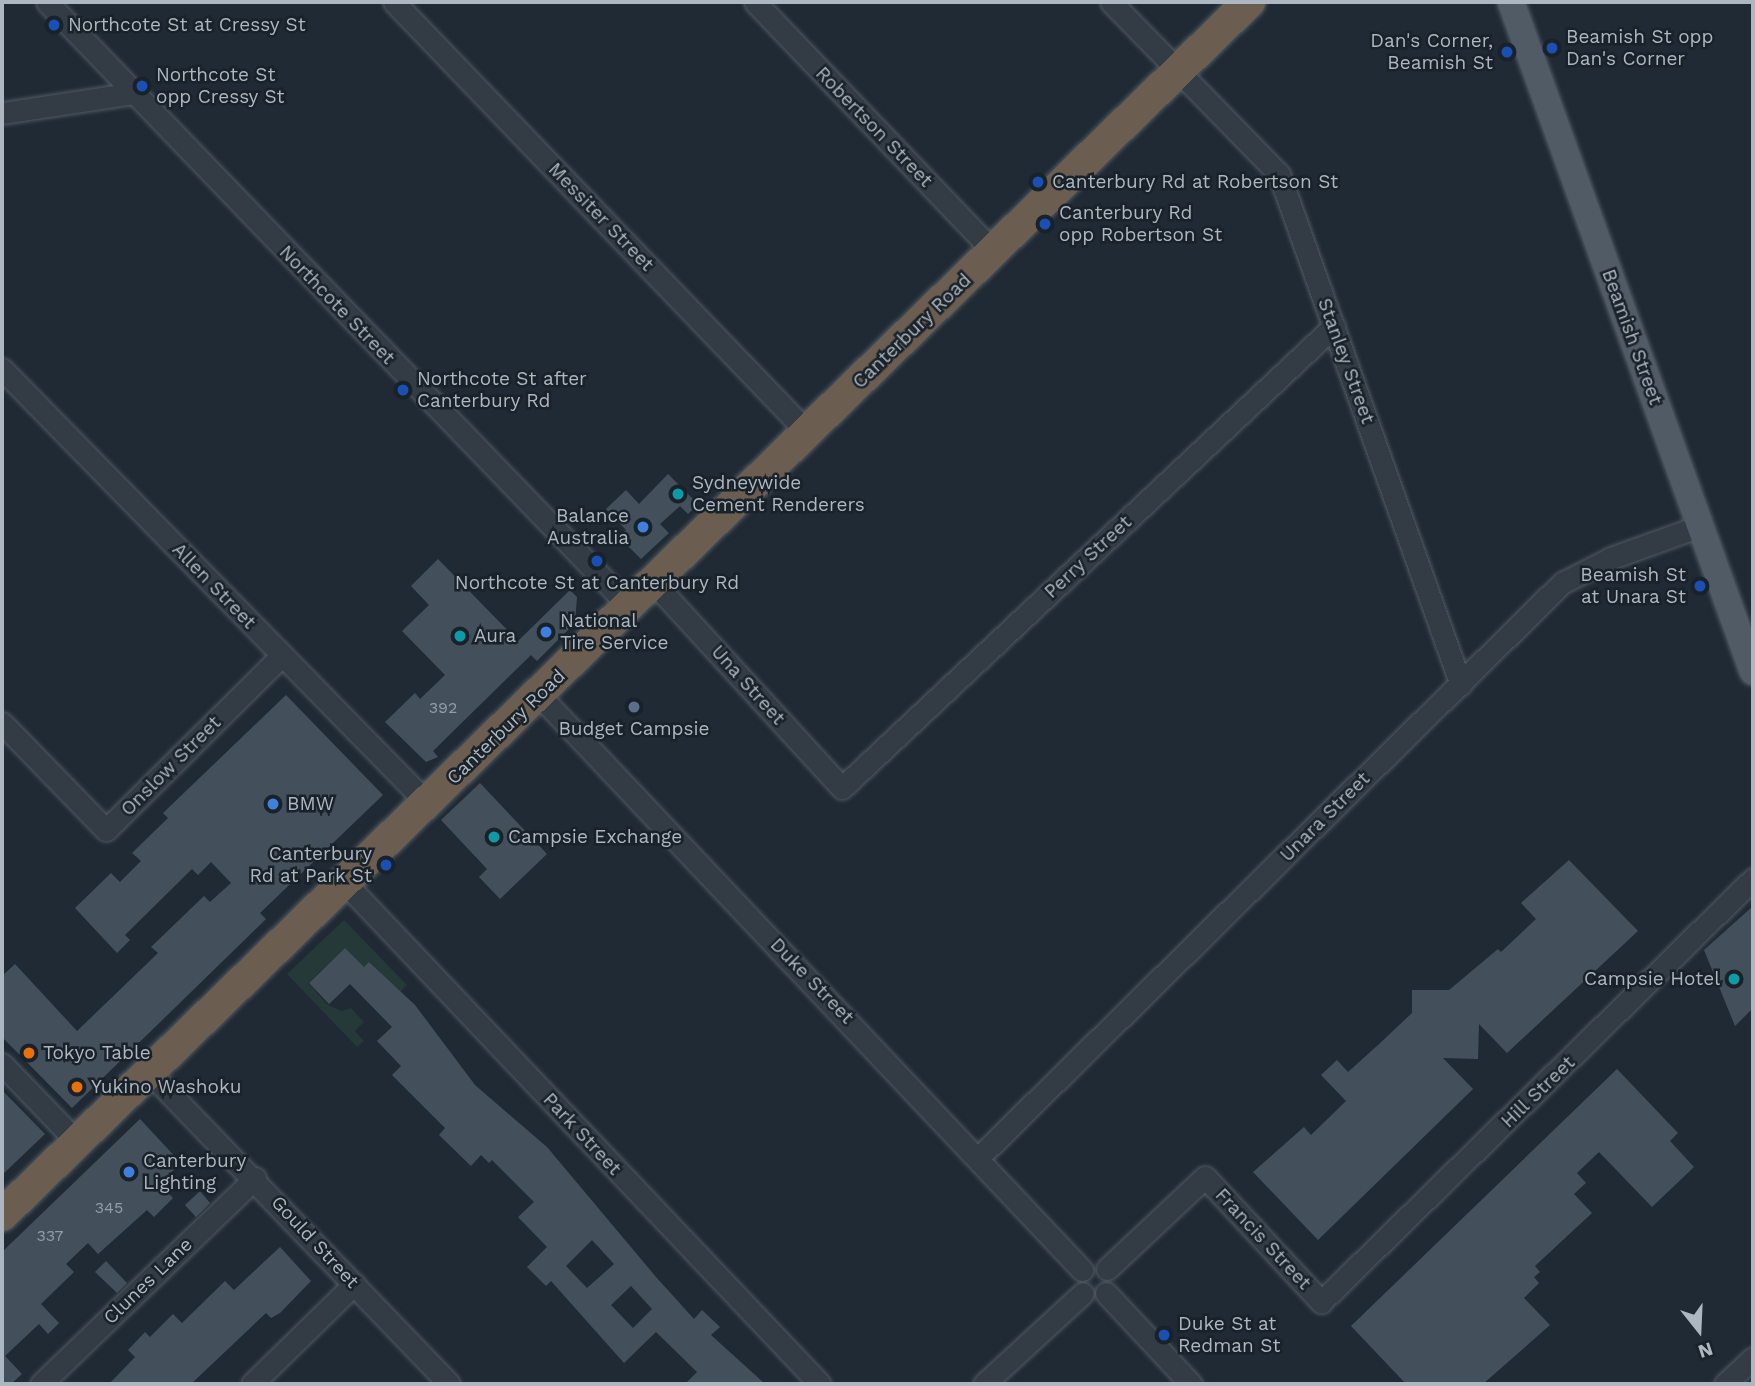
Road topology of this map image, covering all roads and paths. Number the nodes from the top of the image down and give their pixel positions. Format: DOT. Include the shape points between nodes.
graph roads {
  1 [pos="47,2"];
  2 [pos="394,2"];
  3 [pos="755,2"];
  4 [pos="1111,2"];
  5 [pos="1249,2"];
  6 [pos="1511,2"];
  7 [pos="1178,72"];
  8 [pos="134,93"];
  9 [pos="2,113"];
  10 [pos="993,251"];
  11 [pos="1334,326"];
  12 [pos="2,369"];
  13 [pos="808,433"];
  14 [pos="1700,526"];
  15 [pos="654,583"];
  16 [pos="629,606"];
  17 [pos="282,655"];
  18 [pos="1753,672"];
  19 [pos="1461,685"];
  20 [pos="539,695"];
  21 [pos="2,723"];
  22 [pos="842,788"];
  23 [pos="427,803"];
  24 [pos="1753,879"];
  25 [pos="345,883"];
  26 [pos="2,1064"];
  27 [pos="150,1073"];
  28 [pos="77,1142"];
  29 [pos="980,1156"];
  30 [pos="255,1178"];
  31 [pos="2,1215"];
  32 [pos="1107,1269"];
  33 [pos="1082,1270"];
  34 [pos="354,1284"];
  35 [pos="1083,1293"];
  36 [pos="1106,1293"];
  37 [pos="1321,1302"];
  38 [pos="1753,1358"];
  39 [pos="41,1384"];
  40 [pos="252,1384"];
  41 [pos="449,1384"];
  42 [pos="820,1384"];
  43 [pos="984,1384"];
  44 [pos="1191,1384"];
  45 [pos="1725,1384"];
  1 -- 8 [label="street, Northcote Street"];
  2 -- 13 [label="street, Messiter Street"];
  3 -- 10 [label="street, Robertson Street"];
  4 -- 7 [label="street, Stanley Street"];
  5 -- 7 [label="highway, Canterbury Road"];
  6 -- 14 [label="main road, Beamish Street"];
  7 -- 10 [label="highway, Canterbury Road"];
  7 -- 11 [label="street, Stanley Street" via="1279,174"];
  8 -- 9 [label="street"];
  8 -- 16 [label="street, Northcote Street"];
  10 -- 13 [label="highway, Canterbury Road"];
  11 -- 19 [label="street, Stanley Street"];
  11 -- 22 [label="street, Perry Street"];
  12 -- 17 [label="street, Allen Street"];
  13 -- 15 [label="highway, Canterbury Road"];
  14 -- 18 [label="main road, Beamish Street"];
  14 -- 19 [label="street, Unara Street" via="1580,570"];
  15 -- 16 [label="highway, Canterbury Road"];
  15 -- 22 [label="street, Una Street"];
  16 -- 20 [label="highway, Canterbury Road"];
  17 -- 21 [label="street, Onslow Street" via="106,830"];
  17 -- 23 [label="street, Allen Street"];
  19 -- 29 [label="street, Unara Street"];
  20 -- 23 [label="highway, Canterbury Road"];
  20 -- 29 [label="street, Duke Street"];
  23 -- 25 [label="highway, Canterbury Road"];
  24 -- 37 [label="street, Hill Street"];
  25 -- 27 [label="highway, Canterbury Road"];
  25 -- 42 [label="street, Park Street"];
  26 -- 28 [label="street"];
  27 -- 28 [label="highway, Canterbury Road"];
  27 -- 30 [label="street, Gould Street"];
  28 -- 31 [label="highway, Canterbury Road"];
  29 -- 33 [label="street, Duke Street"];
  30 -- 34 [label="street, Gould Street"];
  30 -- 39 [label="street, Clunes Lane"];
  32 -- 33 [label="street" via="1092,1265"];
  32 -- 36 [label="street" via="1111,1284"];
  32 -- 37 [label="street, Francis Street" via="1205,1177"];
  33 -- 35 [label="street" via="1078,1279"];
  34 -- 40 [label="street"];
  34 -- 41 [label="street, Gould Street"];
  35 -- 36 [label="street" via="1092,1298"];
  35 -- 43 [label="street"];
  36 -- 44 [label="street"];
  38 -- 45 [label="street"];
}
